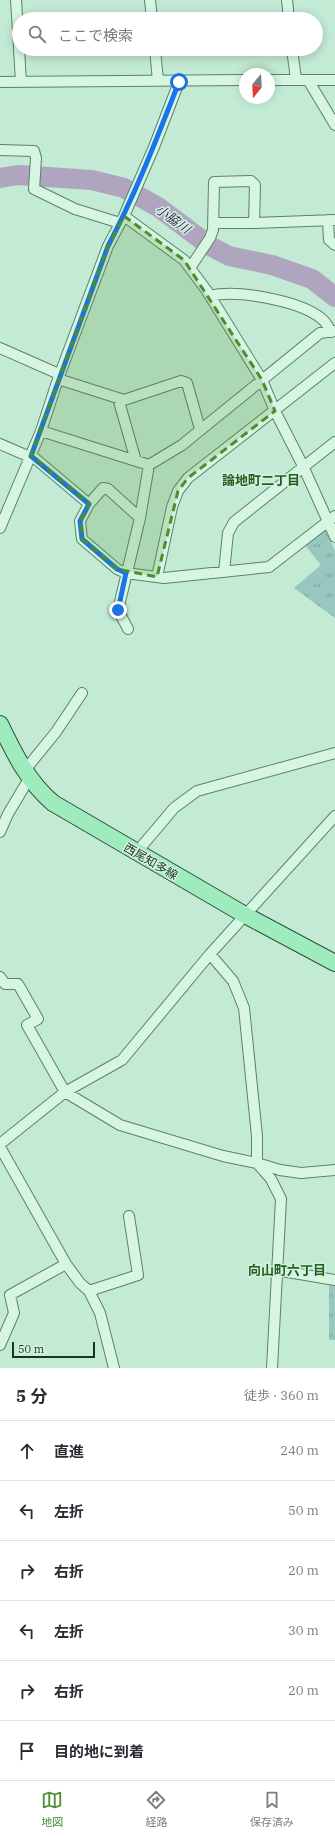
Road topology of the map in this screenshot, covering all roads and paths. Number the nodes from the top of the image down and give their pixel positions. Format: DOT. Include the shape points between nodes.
graph roads {
  1 [pos="16,0"];
  2 [pos="150,0"];
  3 [pos="287,0"];
  4 [pos="17,12"];
  5 [pos="151,12"];
  6 [pos="288,12"];
  7 [pos="19,56"];
  8 [pos="156,56"];
  9 [pos="293,56"];
  10 [pos="239,80"];
  11 [pos="275,80"];
  12 [pos="296,80"];
  13 [pos="308,80"];
  14 [pos="335,80"];
  15 [pos="158,81"];
  16 [pos="0,82"];
  17 [pos="21,82"];
  18 [pos="179,82"];
  19 [pos="335,125"];
  20 [pos="0,150"];
  21 [pos="122,220"];
  22 [pos="332,220"];
  23 [pos="214,222"];
  24 [pos="254,223"];
  25 [pos="335,245"];
  26 [pos="190,268"];
  27 [pos="210,296"];
  28 [pos="333,331"];
  29 [pos="0,348"];
  30 [pos="335,363"];
  31 [pos="58,376"];
  32 [pos="262,380"];
  33 [pos="118,398"];
  34 [pos="275,411"];
  35 [pos="200,429"];
  36 [pos="41,431"];
  37 [pos="335,442"];
  38 [pos="0,444"];
  39 [pos="30,456"];
  40 [pos="136,461"];
  41 [pos="150,465"];
  42 [pos="303,466"];
  43 [pos="89,504"];
  44 [pos="140,518"];
  45 [pos="331,519"];
  46 [pos="0,528"];
  47 [pos="335,538"];
  48 [pos="224,572"];
  49 [pos="126,573"];
  50 [pos="157,577"];
  51 [pos="128,629"];
  52 [pos="82,692"];
  53 [pos="0,724"];
  54 [pos="335,753"];
  55 [pos="27,774"];
  56 [pos="335,816"];
  57 [pos="0,832"];
  58 [pos="136,853"];
  59 [pos="245,915"];
  60 [pos="210,954"];
  61 [pos="335,962"];
  62 [pos="0,977"];
  63 [pos="65,1092"];
  64 [pos="0,1146"];
  65 [pos="257,1163"];
  66 [pos="335,1170"];
  67 [pos="129,1216"];
  68 [pos="66,1264"];
  69 [pos="276,1270"];
  70 [pos="335,1280"];
  71 [pos="89,1291"];
  72 [pos="0,1346"];
  73 [pos="114,1368"];
  74 [pos="272,1368"];
  1 -- 4 [label="street"];
  2 -- 5 [label="street"];
  3 -- 6 [label="street"];
  7 -- 17 [label="street"];
  8 -- 15 [label="street"];
  9 -- 12 [label="street"];
  10 -- 18 [label="street"];
  11 -- 12 [label="street"];
  12 -- 13 [label="street"];
  13 -- 14 [label="street"];
  13 -- 19 [label="street"];
  15 -- 17 [label="street"];
  15 -- 18 [label="street"];
  16 -- 17 [label="street"];
  18 -- 21 [label="street"];
  20 -- 21 [label="street" via="34,151 34,189 75,209"];
  21 -- 26 [label="street" via="184,260"];
  21 -- 31 [label="street" via="108,246"];
  22 -- 24 [label="street"];
  22 -- 25 [label="street" via="329,240"];
  23 -- 24 [label="street"];
  23 -- 24 [label="street" via="214,182 251,182 255,185"];
  23 -- 26 [label="street" via="210,238"];
  26 -- 27 [label="street"];
  27 -- 28 [label="street" via="241,295 280,300 323,319"];
  27 -- 32 [label="street"];
  28 -- 32 [label="street" via="320,333"];
  29 -- 31 [label="street"];
  30 -- 34 [label="street"];
  31 -- 33 [label="street"];
  31 -- 36 [label="street"];
  32 -- 34 [label="street"];
  32 -- 35 [label="street"];
  33 -- 35 [label="street" via="124,400 180,381 187,383"];
  33 -- 40 [label="street"];
  34 -- 42 [label="street"];
  34 -- 50 [label="street" via="188,478 178,491 172,506"];
  35 -- 41 [label="street"];
  36 -- 39 [label="street"];
  36 -- 40 [label="street"];
  37 -- 42 [label="street"];
  38 -- 39 [label="street"];
  39 -- 43 [label="street"];
  39 -- 46 [label="street"];
  40 -- 41 [label="street"];
  41 -- 44 [label="street"];
  42 -- 45 [label="street"];
  42 -- 48 [label="street" via="234,522 228,533"];
  43 -- 44 [label="street" via="103,488 108,489"];
  43 -- 49 [label="street" via="80,521 82,539 117,569"];
  44 -- 49 [label="street"];
  45 -- 47 [label="street"];
  45 -- 48 [label="street" via="269,567"];
  48 -- 50 [label="street"];
  49 -- 50 [label="street"];
  49 -- 51 [label="street" via="118,610"];
  52 -- 55 [label="street"];
  53 -- 55 [label="main road, 西尾知多線"];
  54 -- 58 [label="street" via="197,791 174,808"];
  55 -- 57 [label="street"];
  55 -- 58 [label="main road, 西尾知多線" via="39,792 53,803"];
  56 -- 59 [label="street"];
  58 -- 59 [label="main road, 西尾知多線"];
  59 -- 60 [label="street"];
  59 -- 61 [label="main road, 西尾知多線"];
  60 -- 63 [label="street" via="122,1060"];
  60 -- 65 [label="street" via="233,981 244,1008 257,1136"];
  62 -- 63 [label="street" via="5,984 18,984 22,990 38,1019 27,1024"];
  63 -- 64 [label="street"];
  63 -- 65 [label="street" via="120,1125 223,1156"];
  64 -- 68 [label="street"];
  65 -- 66 [label="street" via="302,1173"];
  65 -- 69 [label="street" via="271,1179 281,1199"];
  67 -- 71 [label="street" via="138,1275"];
  68 -- 71 [label="street" via="80,1284"];
  68 -- 72 [label="street" via="10,1295 14,1313"];
  69 -- 70 [label="street"];
  69 -- 74 [label="street"];
  71 -- 73 [label="street" via="100,1313"];
}
